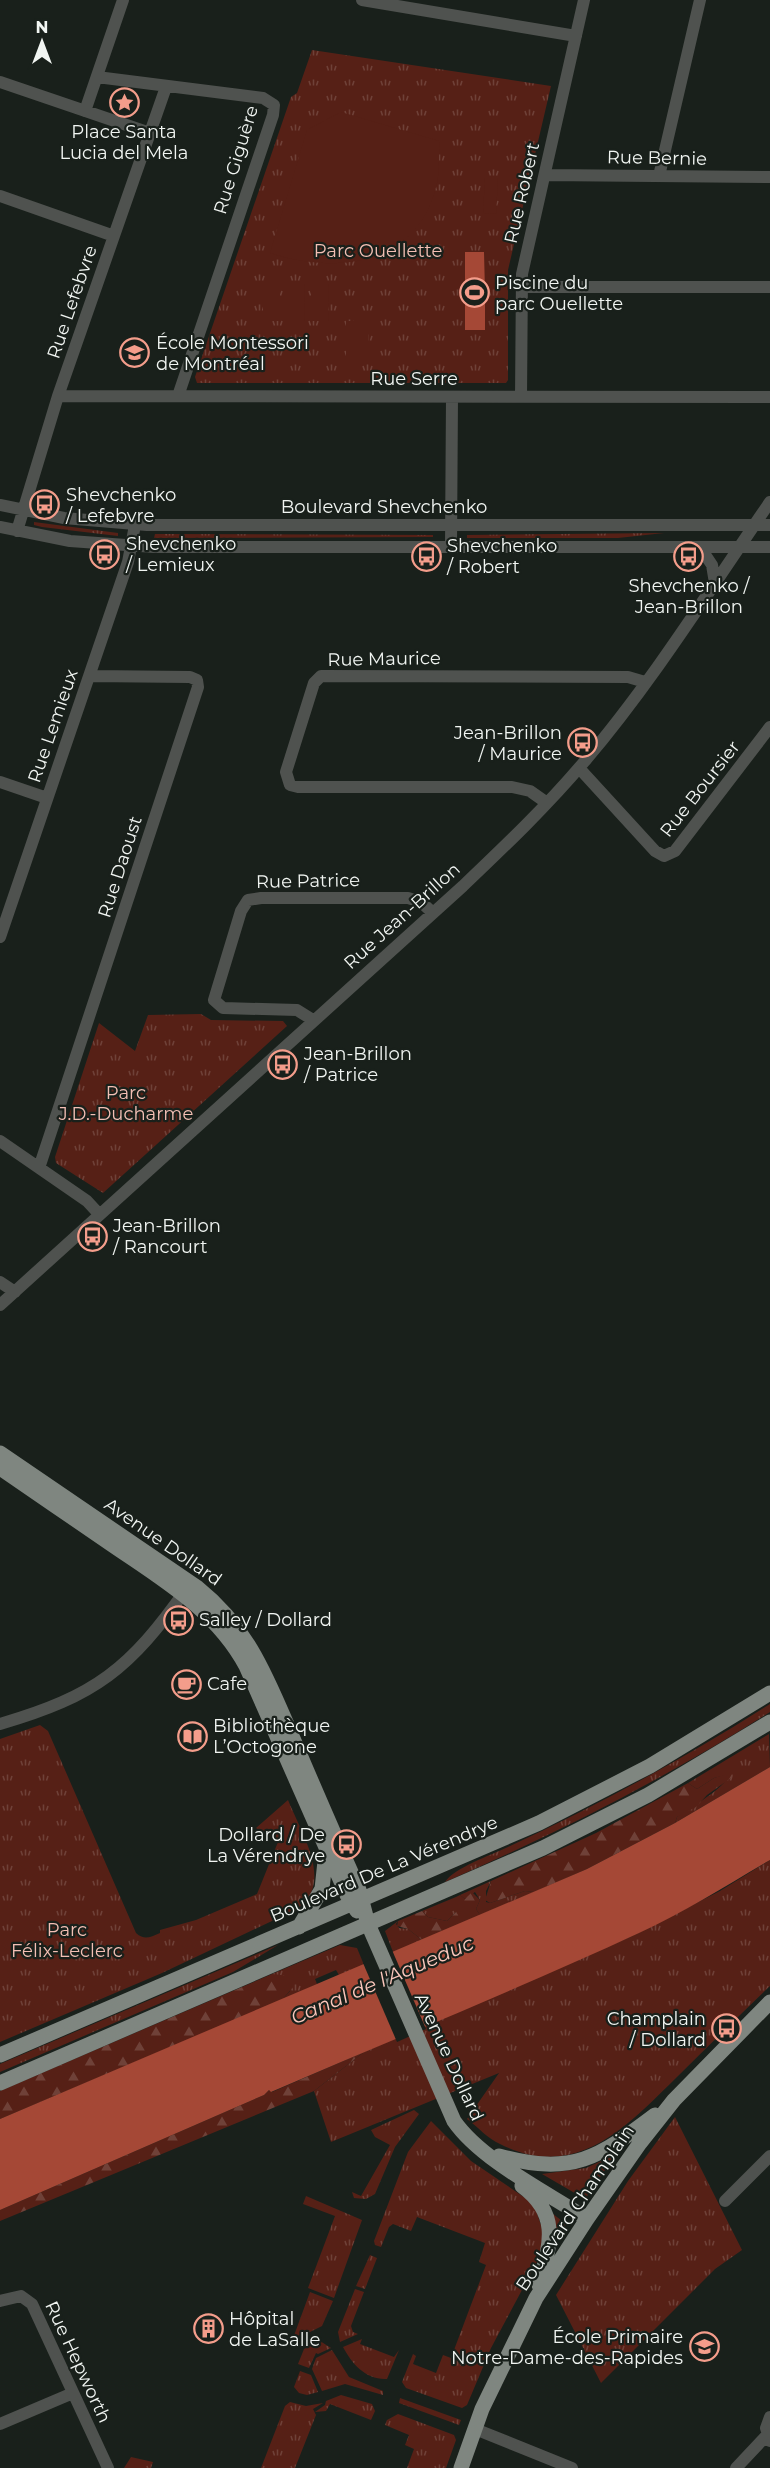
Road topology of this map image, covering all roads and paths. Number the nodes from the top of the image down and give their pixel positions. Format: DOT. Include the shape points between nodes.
graph roads {
  1 [pos="123,0"];
  2 [pos="363,0"];
  3 [pos="584,0"];
  4 [pos="699,0"];
  5 [pos="576,36"];
  6 [pos="97,78"];
  7 [pos="0,82"];
  8 [pos="166,87"];
  9 [pos="85,111"];
  10 [pos="150,133"];
  11 [pos="544,175"];
  12 [pos="659,176"];
  13 [pos="770,177"];
  14 [pos="0,196"];
  15 [pos="114,236"];
  16 [pos="522,287"];
  17 [pos="770,287"];
  18 [pos="58,396"];
  19 [pos="178,396"];
  20 [pos="452,397"];
  21 [pos="521,397"];
  22 [pos="770,397"];
  23 [pos="770,502"];
  24 [pos="0,505"];
  25 [pos="22,510"];
  26 [pos="135,525"];
  27 [pos="753,525"];
  28 [pos="770,525"];
  29 [pos="451,526"];
  30 [pos="0,527"];
  31 [pos="17,531"];
  32 [pos="132,546"];
  33 [pos="451,547"];
  34 [pos="700,547"];
  35 [pos="739,547"];
  36 [pos="770,548"];
  37 [pos="715,583"];
  38 [pos="89,676"];
  39 [pos="645,682"];
  40 [pos="770,727"];
  41 [pos="579,768"];
  42 [pos="0,782"];
  43 [pos="47,798"];
  44 [pos="547,803"];
  45 [pos="433,913"];
  46 [pos="0,937"];
  47 [pos="313,1020"];
  48 [pos="0,1142"];
  49 [pos="39,1168"];
  50 [pos="99,1214"];
  51 [pos="0,1282"];
  52 [pos="15,1292"];
  53 [pos="0,1305"];
  54 [pos="0,1453"];
  55 [pos="0,1468"];
  56 [pos="187,1588"];
  57 [pos="770,1693"];
  58 [pos="770,1722"];
  59 [pos="0,1724"];
  60 [pos="327,1850"];
  61 [pos="357,1902"];
  62 [pos="368,1924"];
  63 [pos="299,1927"];
  64 [pos="770,2002"];
  65 [pos="0,2055"];
  66 [pos="0,2083"];
  67 [pos="674,2100"];
  68 [pos="485,2152"];
  69 [pos="770,2156"];
  70 [pos="724,2201"];
  71 [pos="587,2220"];
  72 [pos="536,2298"];
  73 [pos="0,2301"];
  74 [pos="73,2393"];
  75 [pos="770,2417"];
  76 [pos="0,2424"];
  77 [pos="475,2429"];
  78 [pos="769,2438"];
  79 [pos="108,2468"];
  80 [pos="461,2468"];
  81 [pos="572,2468"];
  82 [pos="736,2468"];
  1 -- 6 [label="street"];
  2 -- 5 [label="street"];
  3 -- 5 [label="street, Rue Robert"];
  4 -- 12 [label="street"];
  5 -- 11 [label="street, Rue Robert"];
  6 -- 8 [label="street, Rue Giguère"];
  6 -- 9 [label="street"];
  7 -- 9 [label="street"];
  8 -- 10 [label="street, Rue Lefebvre"];
  8 -- 19 [label="street, Rue Giguère" via="263,98 274,105"];
  9 -- 10 [label="street"];
  10 -- 15 [label="street, Rue Lefebvre"];
  11 -- 12 [label="street, Rue Bernie"];
  11 -- 16 [label="street, Rue Robert"];
  12 -- 13 [label="street, Rue Bernie"];
  14 -- 15 [label="street"];
  15 -- 18 [label="street, Rue Lefebvre"];
  16 -- 17 [label="street"];
  16 -- 21 [label="street, Rue Robert"];
  18 -- 19 [label="street, Rue Serre"];
  18 -- 25 [label="street, Rue Lefebvre"];
  19 -- 20 [label="street, Rue Serre"];
  20 -- 21 [label="street, Rue Serre"];
  20 -- 29 [label="street"];
  21 -- 22 [label="street, Rue Serre"];
  23 -- 27 [label="street, Rue Jean-Brillon"];
  24 -- 25 [label="street, Boulevard Shevchenko"];
  25 -- 26 [label="street, Boulevard Shevchenko"];
  25 -- 31 [label="street, Rue Lefebvre"];
  26 -- 29 [label="street, Boulevard Shevchenko"];
  26 -- 32 [label="street, Rue Lemieux"];
  27 -- 28 [label="street, Boulevard Shevchenko"];
  27 -- 29 [label="street, Boulevard Shevchenko"];
  27 -- 35 [label="street, Rue Jean-Brillon"];
  29 -- 33 [label="street"];
  30 -- 31 [label="street"];
  31 -- 32 [label="street" via="70,541"];
  32 -- 33 [label="street"];
  32 -- 38 [label="street, Rue Lemieux"];
  33 -- 34 [label="street"];
  34 -- 35 [label="street"];
  34 -- 37 [label="street" via="712,565"];
  35 -- 36 [label="street"];
  35 -- 37 [label="street, Rue Jean-Brillon"];
  37 -- 39 [label="street, Rue Jean-Brillon"];
  38 -- 43 [label="street, Rue Lemieux"];
  38 -- 49 [label="street, Rue Daoust" via="190,677 198,687"];
  39 -- 41 [label="street, Rue Jean-Brillon"];
  39 -- 44 [label="street, Rue Maurice" via="628,677 321,676 314,683 286,772 290,785 298,787 512,787 530,791"];
  40 -- 41 [label="street, Rue Boursier" via="675,851 664,856 655,852"];
  41 -- 44 [label="street, Rue Jean-Brillon"];
  42 -- 43 [label="street"];
  43 -- 46 [label="street, Rue Lemieux"];
  44 -- 45 [label="street, Rue Jean-Brillon"];
  45 -- 47 [label="street, Rue Jean-Brillon"];
  45 -- 47 [label="street, Rue Patrice" via="421,902 408,898 248,900 241,911 214,1000 223,1008 297,1010"];
  47 -- 50 [label="street, Rue Jean-Brillon"];
  48 -- 49 [label="street"];
  49 -- 50 [label="street" via="87,1201"];
  50 -- 52 [label="street, Rue Jean-Brillon"];
  51 -- 52 [label="street"];
  52 -- 53 [label="street, Rue Jean-Brillon"];
  54 -- 56 [label="main road, Avenue Dollard"];
  55 -- 56 [label="main road, Avenue Dollard"];
  56 -- 59 [label="street" via="148,1641 117,1671 62,1703"];
  56 -- 60 [label="main road, Avenue Dollard" via="238,1651"];
  56 -- 61 [label="main road, Avenue Dollard" via="225,1611 256,1655"];
  57 -- 61 [label="main road, Boulevard De La Vérendrye" via="584,1801"];
  58 -- 62 [label="main road" via="687,1773 586,1827"];
  60 -- 61 [label="main road, Avenue Dollard"];
  60 -- 63 [label="main road" via="322,1889"];
  61 -- 62 [label="main road, Avenue Dollard"];
  61 -- 63 [label="main road, Boulevard De La Vérendrye"];
  62 -- 66 [label="main road"];
  62 -- 68 [label="main road, Avenue Dollard" via="454,2121"];
  63 -- 65 [label="main road, Boulevard De La Vérendrye"];
  64 -- 67 [label="main road, Boulevard Champlain"];
  67 -- 68 [label="main road" via="610,2148 584,2160 538,2165"];
  67 -- 71 [label="main road, Boulevard Champlain"];
  68 -- 71 [label="main road, Avenue Dollard"];
  68 -- 72 [label="main road" via="498,2171 535,2196 546,2212 550,2239"];
  69 -- 70 [label="street"];
  71 -- 72 [label="main road, Boulevard Champlain"];
  72 -- 77 [label="main road, Boulevard Champlain"];
  73 -- 74 [label="street, Rue Hepworth" via="21,2296 32,2304"];
  74 -- 76 [label="street"];
  74 -- 79 [label="street, Rue Hepworth"];
  75 -- 78 [label="street" via="766,2424"];
  77 -- 80 [label="main road, Boulevard Champlain"];
  77 -- 81 [label="street"];
  78 -- 82 [label="street"];
}
